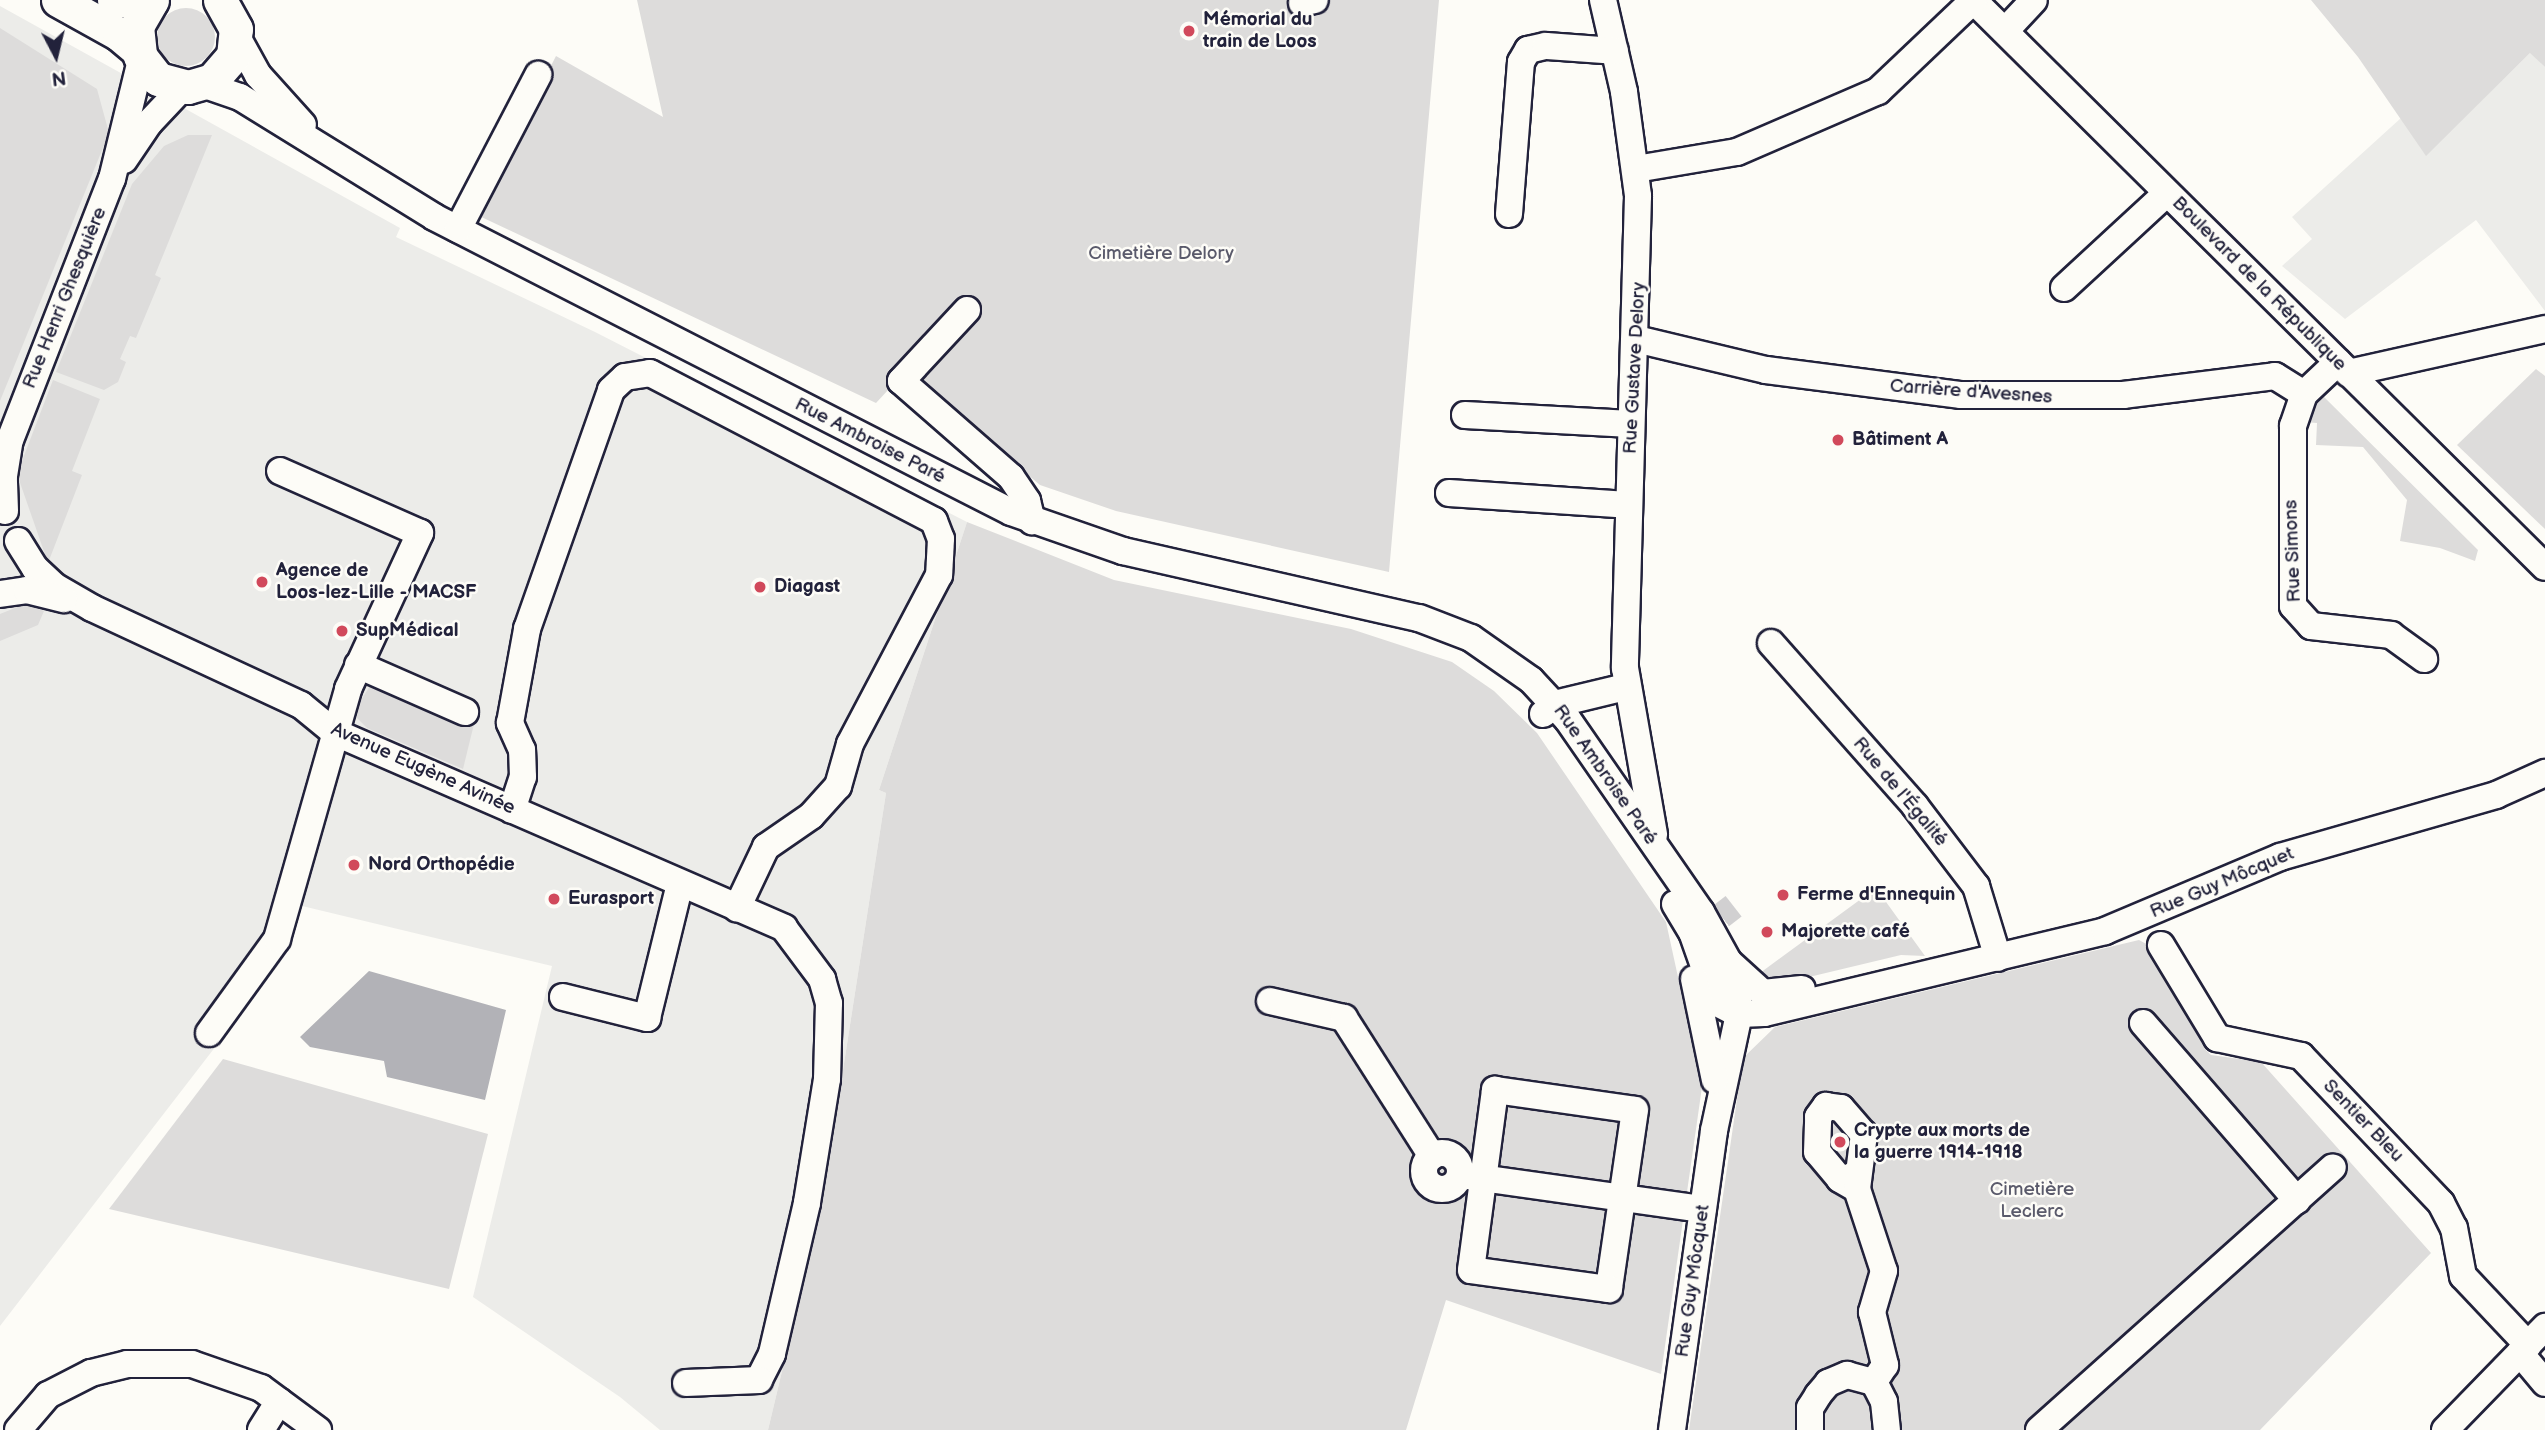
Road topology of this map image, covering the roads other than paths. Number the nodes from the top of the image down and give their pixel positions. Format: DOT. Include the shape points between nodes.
graph roads {
  1 [pos="58,0"];
  2 [pos="114,0"];
  3 [pos="151,0"];
  4 [pos="1603,0"];
  5 [pos="1973,0"];
  6 [pos="2034,0"];
  7 [pos="230,12"];
  8 [pos="2004,31"];
  9 [pos="1615,51"];
  10 [pos="139,54"];
  11 [pos="538,75"];
  12 [pos="192,85"];
  13 [pos="335,154"];
  14 [pos="1636,169"];
  15 [pos="112,179"];
  16 [pos="2167,193"];
  17 [pos="1509,214"];
  18 [pos="458,229"];
  19 [pos="2064,288"];
  20 [pos="967,310"];
  21 [pos="2545,329"];
  22 [pos="1636,340"];
  23 [pos="2343,367"];
  24 [pos="2304,394"];
  25 [pos="1465,415"];
  26 [pos="17,418"];
  27 [pos="1631,424"];
  28 [pos="0,445"];
  29 [pos="280,471"];
  30 [pos="1449,493"];
  31 [pos="1628,505"];
  32 [pos="3,508"];
  33 [pos="1032,521"];
  34 [pos="18,541"];
  35 [pos="2545,567"];
  36 [pos="0,592"];
  37 [pos="92,608"];
  38 [pos="1771,643"];
  39 [pos="2424,659"];
  40 [pos="358,665"];
  41 [pos="1626,687"];
  42 [pos="1549,710"];
  43 [pos="465,712"];
  44 [pos="334,732"];
  45 [pos="2545,773"];
  46 [pos="512,810"];
  47 [pos="1656,847"];
  48 [pos="680,884"];
  49 [pos="1668,894"];
  50 [pos="730,905"];
  51 [pos="2161,945"];
  52 [pos="1997,958"];
  53 [pos="1728,961"];
  54 [pos="1931,970"];
  55 [pos="563,997"];
  56 [pos="1270,1001"];
  57 [pos="1739,1014"];
  58 [pos="2143,1023"];
  59 [pos="209,1033"];
  60 [pos="1715,1080"];
  61 [pos="1714,1131"];
  62 [pos="2333,1167"];
  63 [pos="1472,1177"];
  64 [pos="1854,1183"];
  65 [pos="1622,1198"];
  66 [pos="2297,1200"];
  67 [pos="1703,1209"];
  68 [pos="2531,1342"];
  69 [pos="1874,1382"];
  70 [pos="2545,1382"];
  71 [pos="686,1383"];
  72 [pos="279,1401"];
  73 [pos="18,1430"];
  74 [pos="261,1430"];
  75 [pos="318,1430"];
  76 [pos="1672,1430"];
  77 [pos="1810,1430"];
  78 [pos="1887,1430"];
  79 [pos="2039,1430"];
  80 [pos="2445,1430"];
  1 -- 10 [label="main road" via="119,34"];
  2 -- 3 [label="main road"];
  3 -- 10 [label="main road" via="137,26"];
  4 -- 9 [label="street, Rue Gustave Delory"];
  5 -- 8 [label="street, Boulevard de la République"];
  5 -- 14 [label="street" via="1878,91 1737,152"];
  6 -- 8 [label="street"];
  7 -- 12 [label="main road" via="228,65"];
  7 -- 13 [label="street, Rue Ambroise Paré" via="265,83"];
  8 -- 16 [label="street, Boulevard de la République"];
  9 -- 14 [label="street, Rue Gustave Delory"];
  9 -- 17 [label="street" via="1546,46 1528,50 1521,62"];
  10 -- 12 [label="main road" via="158,79"];
  10 -- 15 [label="street, Rue Henri Ghesquière"];
  11 -- 18 [label="street"];
  12 -- 13 [label="street, Rue Ambroise Paré" via="240,97"];
  12 -- 15 [label="street, Rue Henri Ghesquière" via="144,129"];
  13 -- 18 [label="street, Rue Ambroise Paré"];
  14 -- 22 [label="street, Rue Gustave Delory" via="1640,256"];
  15 -- 26 [label="street, Rue Henri Ghesquière"];
  16 -- 19 [label="street"];
  16 -- 23 [label="street, Boulevard de la République"];
  18 -- 33 [label="street, Rue Ambroise Paré"];
  20 -- 33 [label="street" via="901,381 1012,477"];
  21 -- 23 [label="street"];
  22 -- 24 [label="street, Carrière d'Avesnes" via="1757,368 1936,393 2096,396 2275,376"];
  22 -- 27 [label="street, Rue Gustave Delory"];
  23 -- 24 [label="street"];
  23 -- 35 [label="street, Boulevard de la République"];
  24 -- 39 [label="street, Rue Simons" via="2292,442 2291,597 2296,615 2321,630 2391,635"];
  25 -- 27 [label="street"];
  26 -- 28 [label="street, Rue Henri Ghesquière"];
  26 -- 32 [label="street, Rue Henri Ghesquière" via="5,466"];
  27 -- 31 [label="street, Rue Gustave Delory"];
  29 -- 40 [label="street" via="420,533"];
  30 -- 31 [label="street"];
  31 -- 41 [label="street, Rue Gustave Delory"];
  32 -- 34 [label="street, Avenue Eugène Avinée"];
  33 -- 42 [label="street, Rue Ambroise Paré" via="1123,551 1371,606 1444,627 1495,652"];
  34 -- 36 [label="street" via="16,566"];
  34 -- 37 [label="street, Avenue Eugène Avinée" via="47,581"];
  36 -- 37 [label="street, Avenue Eugène Avinée" via="36,591"];
  37 -- 44 [label="street, Avenue Eugène Avinée" via="301,705"];
  38 -- 52 [label="street, Rue de l'Égalité" via="1915,806 1976,886"];
  40 -- 43 [label="street"];
  40 -- 44 [label="street"];
  41 -- 42 [label="street"];
  41 -- 47 [label="street, Rue Gustave Delory"];
  42 -- 47 [label="street, Rue Ambroise Paré"];
  42 -- 49 [label="street, Rue Ambroise Paré"];
  44 -- 46 [label="street, Avenue Eugène Avinée"];
  44 -- 59 [label="street" via="277,939"];
  45 -- 52 [label="street, Rue Guy Môcquet" via="2496,796 2280,857 2112,929"];
  46 -- 48 [label="street, Avenue Eugène Avinée"];
  46 -- 50 [label="street" via="523,777 522,750 510,723 527,629 611,390 625,377 650,373 934,520 940,538 939,575 850,744 838,786 811,816 766,848"];
  47 -- 53 [label="street, Rue Ambroise Paré" via="1715,920"];
  48 -- 50 [label="street, Avenue Eugène Avinée"];
  48 -- 55 [label="street" via="647,1018"];
  49 -- 57 [label="street, Rue Ambroise Paré" via="1692,932 1713,998 1722,1008"];
  49 -- 60 [label="street, Rue Ambroise Paré" via="1682,923"];
  50 -- 71 [label="street, Avenue Eugène Avinée" via="784,928 822,978 829,1003 827,1079 807,1203 772,1354 759,1380"];
  51 -- 68 [label="street, Sentier Bleu" via="2217,1038 2301,1056 2441,1203 2454,1228 2463,1276"];
  52 -- 54 [label="street, Rue Guy Môcquet"];
  53 -- 54 [label="street, Rue Ambroise Paré" via="1763,993 1898,966"];
  53 -- 57 [label="street, Rue Ambroise Paré"];
  54 -- 57 [label="street, Rue Guy Môcquet"];
  56 -- 63 [label="street" via="1345,1018 1432,1156 1454,1157"];
  57 -- 60 [label="street, Rue Guy Môcquet" via="1725,1036"];
  57 -- 61 [label="street, Rue Guy Môcquet"];
  58 -- 66 [label="street"];
  60 -- 61 [label="street, Rue Guy Môcquet"];
  61 -- 67 [label="street, Rue Guy Môcquet"];
  62 -- 66 [label="street"];
  63 -- 65 [label="street"];
  63 -- 65 [label="street" via="1494,1090 1634,1110"];
  63 -- 65 [label="street" via="1471,1270 1609,1289"];
  64 -- 69 [label="street" via="1884,1272 1872,1312 1885,1365"];
  65 -- 67 [label="street"];
  66 -- 79 [label="street"];
  67 -- 76 [label="street, Rue Guy Môcquet"];
  68 -- 70 [label="street, Sentier Bleu"];
  68 -- 80 [label="street"];
  69 -- 77 [label="street" via="1847,1375 1828,1383 1810,1408"];
  69 -- 78 [label="street" via="1884,1402"];
  72 -- 73 [label="street" via="261,1388 192,1364 127,1364 91,1373 48,1395"];
  72 -- 74 [label="street"];
  72 -- 75 [label="street"];
}
